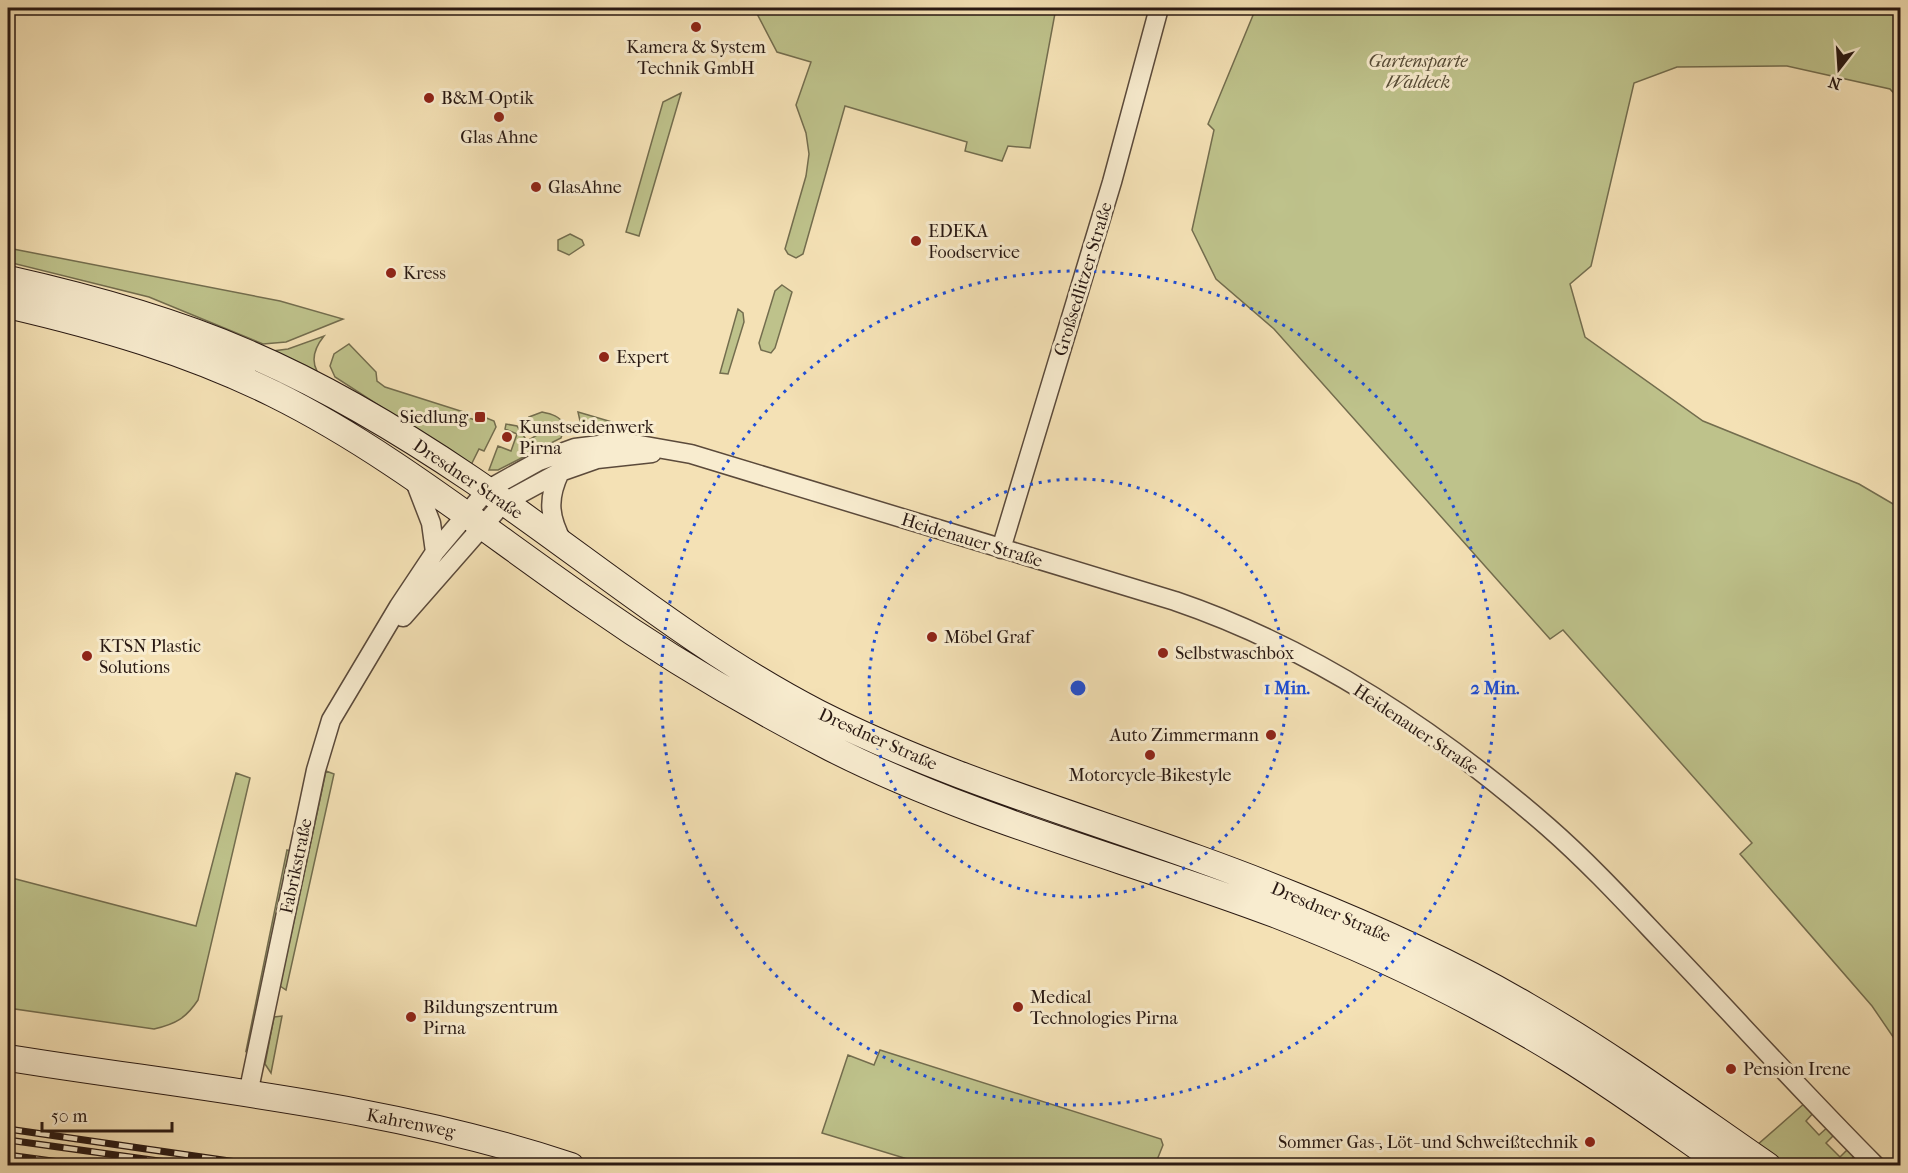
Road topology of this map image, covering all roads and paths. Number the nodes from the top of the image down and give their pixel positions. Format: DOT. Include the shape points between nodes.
graph roads {
  1 [pos="1159,8"];
  2 [pos="8,279"];
  3 [pos="8,305"];
  4 [pos="691,454"];
  5 [pos="560,472"];
  6 [pos="414,479"];
  7 [pos="495,496"];
  8 [pos="474,521"];
  9 [pos="564,544"];
  10 [pos="1001,549"];
  11 [pos="435,552"];
  12 [pos="374,650"];
  13 [pos="8,1058"];
  14 [pos="248,1094"];
  15 [pos="571,1166"];
  16 [pos="1725,1166"];
  17 [pos="1768,1166"];
  18 [pos="1876,1166"];
  1 -- 10 [label="street, Großsedlitzer Straße" via="1112,182"];
  2 -- 7 [label="main road, Dresdner Straße" via="80,295 244,351 345,401"];
  3 -- 6 [label="main road, Dresdner Straße" via="84,322 166,348 252,385 321,421"];
  4 -- 5 [label="street, Heidenauer Straße" via="597,459"];
  4 -- 7 [label="street, Heidenauer Straße" via="623,442 575,448 539,460"];
  4 -- 10 [label="street, Heidenauer Straße"];
  5 -- 7 [label="street, Heidenauer Straße"];
  5 -- 9 [label="street" via="552,488 550,512"];
  6 -- 8 [label="main road, Dresdner Straße"];
  6 -- 11 [label="street" via="431,523"];
  7 -- 8 [label="street"];
  7 -- 9 [label="main road, Dresdner Straße"];
  8 -- 11 [label="street, Fabrikstraße"];
  8 -- 12 [label="street, Fabrikstraße"];
  8 -- 16 [label="main road, Dresdner Straße" via="638,636 801,732 929,792 1281,917 1448,991 1565,1057"];
  9 -- 17 [label="main road, Dresdner Straße" via="775,690 926,762 1289,893 1433,956 1579,1037"];
  10 -- 18 [label="street, Heidenauer Straße" via="1235,623 1331,672 1456,754 1549,828 1613,889"];
  11 -- 12 [label="street, Fabrikstraße"];
  12 -- 14 [label="street, Fabrikstraße" via="324,735"];
  13 -- 14 [label="main road, Kahrenweg"];
  14 -- 15 [label="main road, Kahrenweg" via="461,1133"];
}
